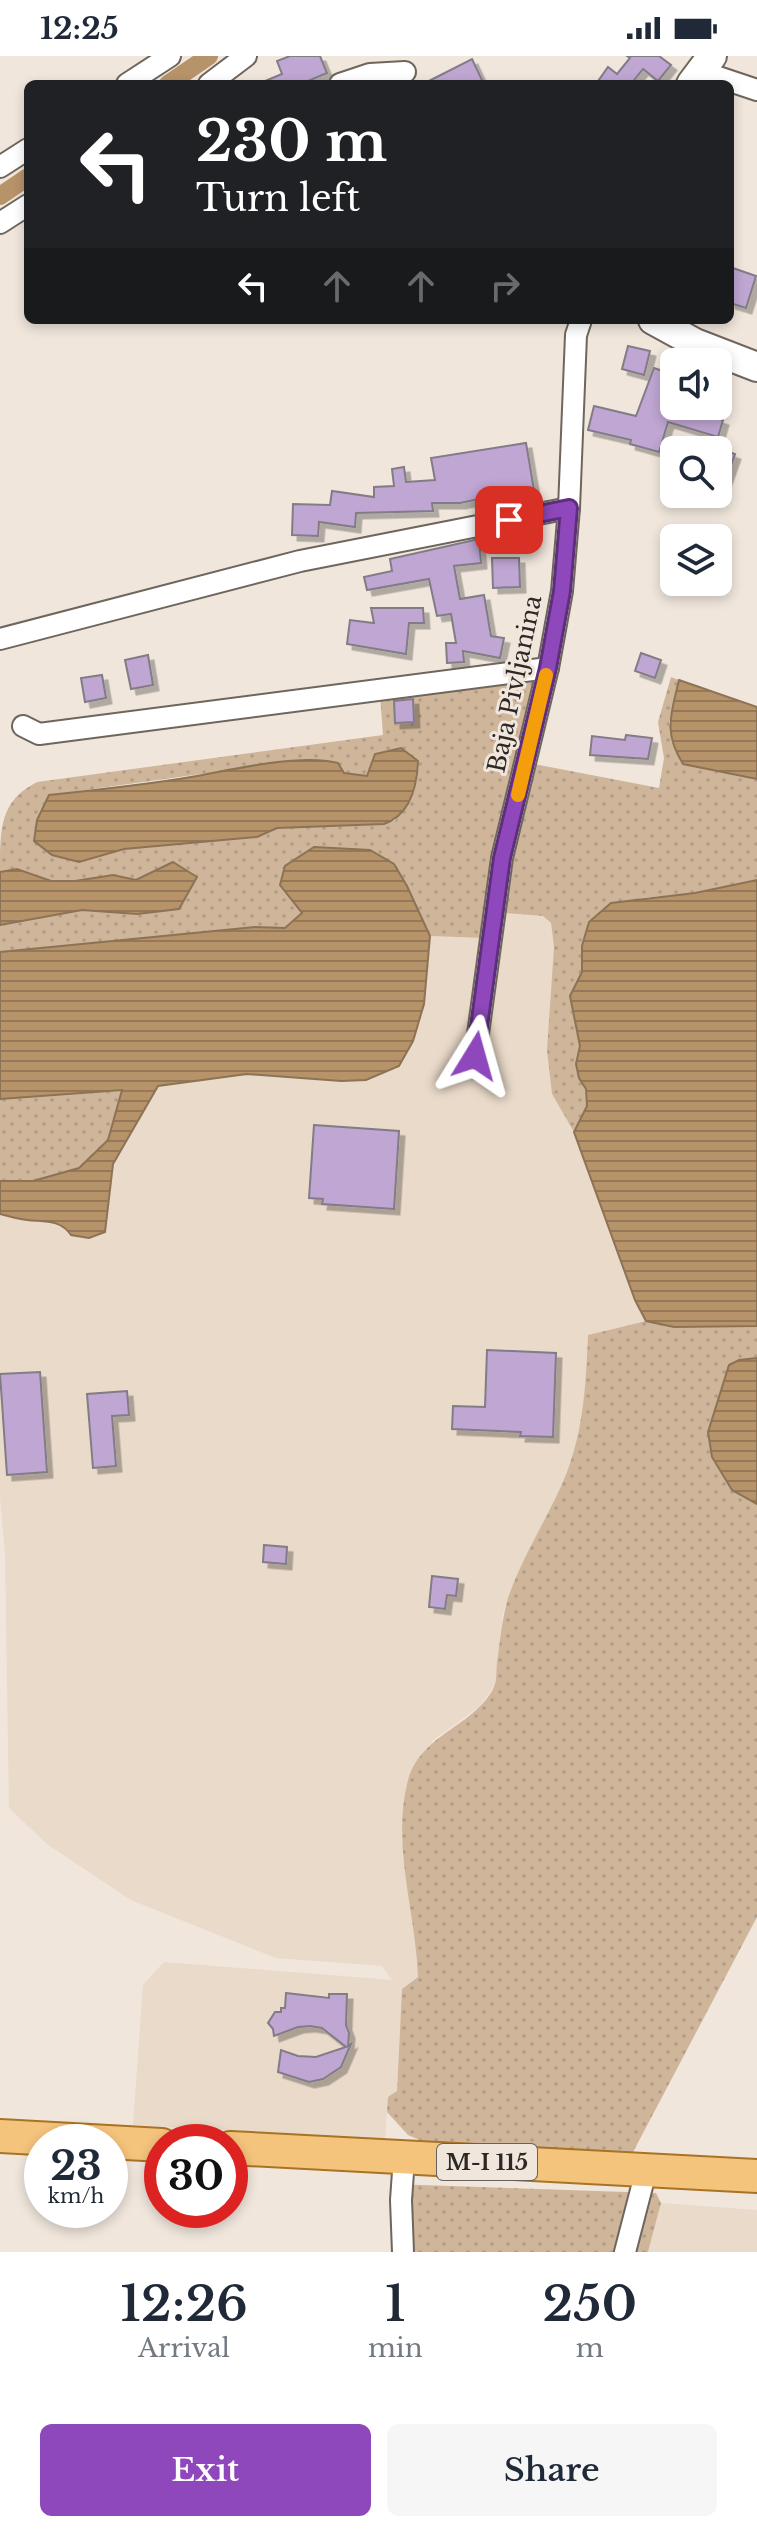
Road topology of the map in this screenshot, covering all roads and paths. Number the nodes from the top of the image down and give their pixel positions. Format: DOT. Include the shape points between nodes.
graph roads {
  1 [pos="170,56"];
  2 [pos="246,56"];
  3 [pos="701,70"];
  4 [pos="405,72"];
  5 [pos="232,77"];
  6 [pos="133,80"];
  7 [pos="352,80"];
  8 [pos="729,80"];
  9 [pos="734,82"];
  10 [pos="757,90"];
  11 [pos="24,152"];
  12 [pos="0,167"];
  13 [pos="24,208"];
  14 [pos="0,223"];
  15 [pos="580,324"];
  16 [pos="660,324"];
  17 [pos="757,367"];
  18 [pos="569,508"];
  19 [pos="0,639"];
  20 [pos="548,668"];
  21 [pos="23,726"];
  22 [pos="475,1056"];
  23 [pos="0,2136"];
  24 [pos="144,2144"];
  25 [pos="248,2149"];
  26 [pos="404,2158"];
  27 [pos="646,2171"];
  28 [pos="752,2177"];
  29 [pos="403,2252"];
  30 [pos="625,2252"];
  1 -- 6 [label="street"];
  2 -- 5 [label="street"];
  3 -- 8 [label="street"];
  4 -- 7 [label="street"];
  9 -- 10 [label="street"];
  11 -- 12 [label="street"];
  13 -- 14 [label="street"];
  15 -- 18 [label="street, Baja Pivljanina"];
  16 -- 17 [label="street"];
  18 -- 19 [label="street" via="300,561"];
  18 -- 20 [label="street, Baja Pivljanina"];
  20 -- 21 [label="street" via="50,733"];
  20 -- 22 [label="street, Baja Pivljanina" via="502,858"];
  23 -- 24 [label="main road"];
  25 -- 26 [label="main road, M-I 115"];
  26 -- 27 [label="main road, M-I 115"];
  26 -- 29 [label="street"];
  27 -- 28 [label="main road, M-I 115"];
  27 -- 30 [label="street"];
}
